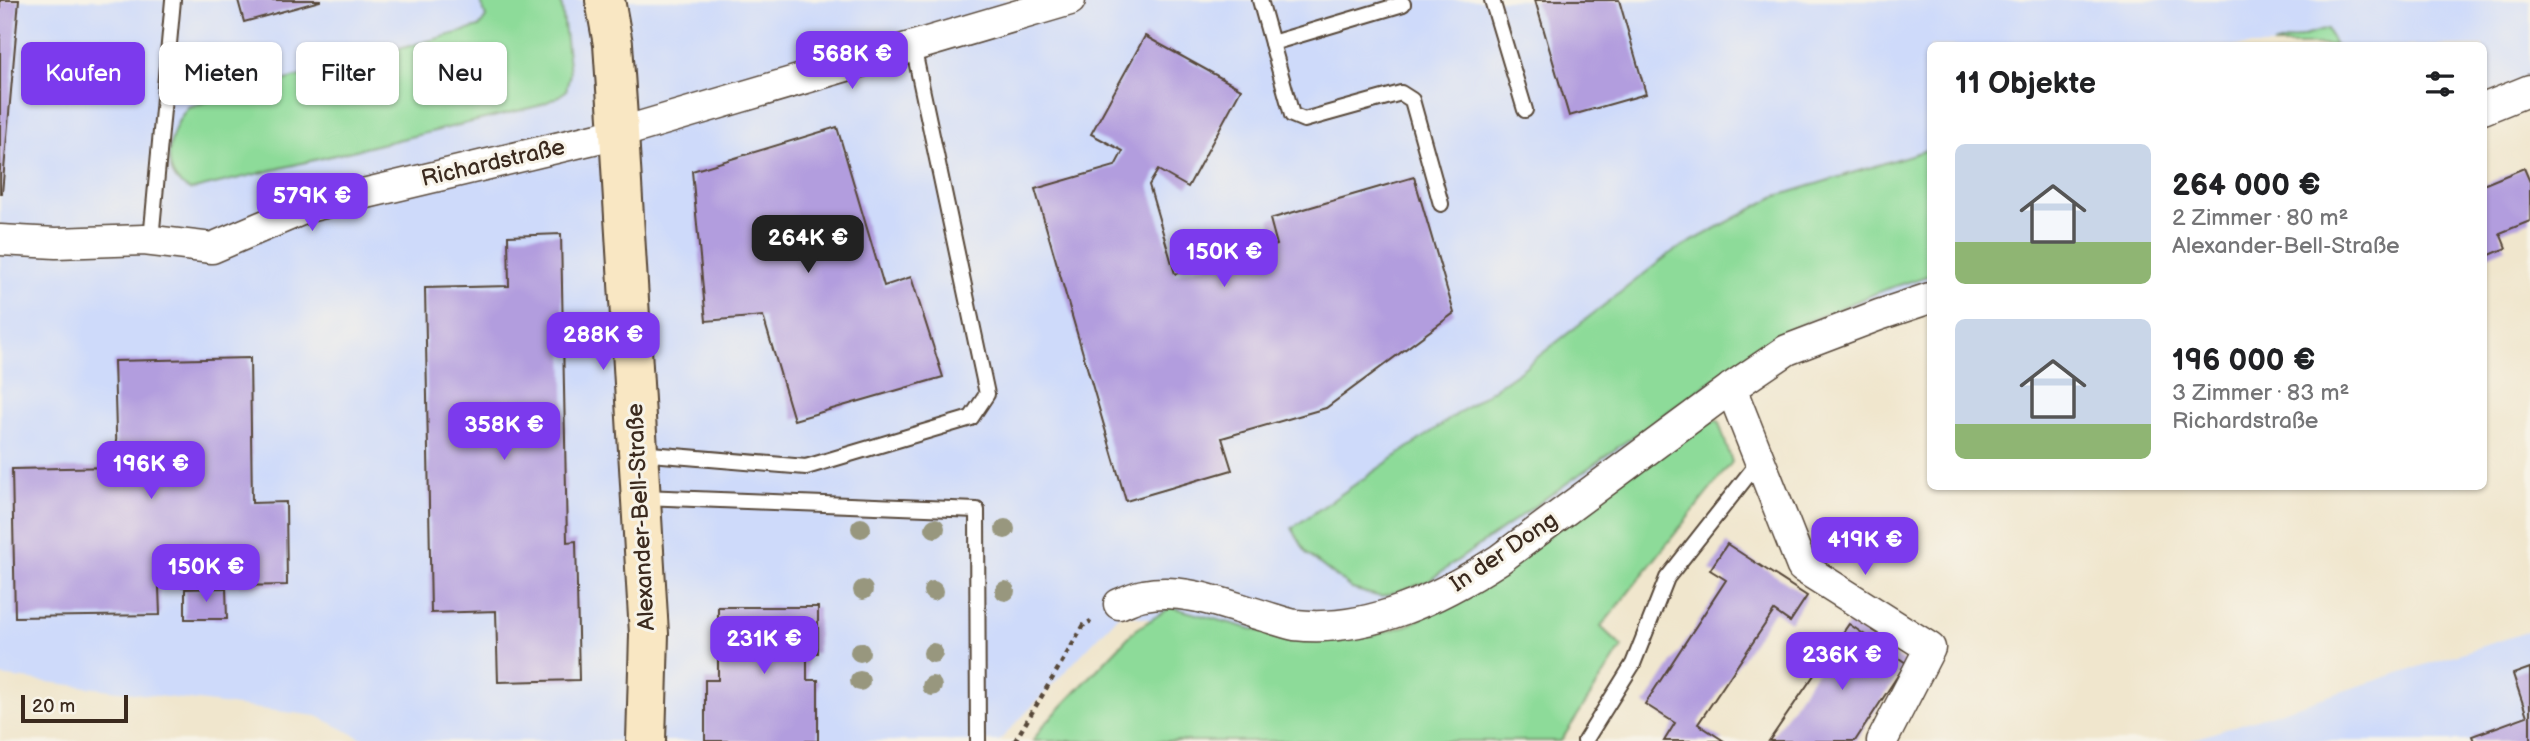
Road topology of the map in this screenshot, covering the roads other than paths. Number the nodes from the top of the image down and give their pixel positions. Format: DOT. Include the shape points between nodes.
graph roads {
  1 [pos="173,0"];
  2 [pos="605,0"];
  3 [pos="1070,0"];
  4 [pos="1260,0"];
  5 [pos="1492,0"];
  6 [pos="1403,5"];
  7 [pos="1272,43"];
  8 [pos="913,46"];
  9 [pos="2530,90"];
  10 [pos="2487,107"];
  11 [pos="1525,110"];
  12 [pos="619,133"];
  13 [pos="1441,204"];
  14 [pos="0,240"];
  15 [pos="151,240"];
  16 [pos="1927,299"];
  17 [pos="1731,388"];
  18 [pos="638,453"];
  19 [pos="1760,460"];
  20 [pos="640,496"];
  21 [pos="1119,604"];
  22 [pos="646,741"];
  23 [pos="978,741"];
  24 [pos="1585,741"];
  25 [pos="1882,741"];
  1 -- 15 [label="lane"];
  2 -- 12 [label="street, Alexander-Bell-Straße"];
  3 -- 8 [label="street, Richardstraße"];
  4 -- 7 [label="lane"];
  5 -- 11 [label="lane"];
  6 -- 7 [label="lane"];
  7 -- 13 [label="lane" via="1292,115 1304,120 1401,93 1412,100"];
  8 -- 12 [label="street, Richardstraße"];
  8 -- 18 [label="lane" via="986,394 971,418 806,467"];
  9 -- 10 [label="street"];
  12 -- 15 [label="street, Richardstraße" via="308,207 212,248"];
  12 -- 18 [label="street, Alexander-Bell-Straße"];
  14 -- 15 [label="street, Richardstraße"];
  16 -- 17 [label="street, In der Dong" via="1787,350"];
  17 -- 19 [label="street"];
  17 -- 21 [label="street, In der Dong" via="1500,559 1463,583 1405,610 1370,620 1294,625 1169,592"];
  18 -- 20 [label="street, Alexander-Bell-Straße"];
  19 -- 24 [label="lane" via="1667,578 1633,664"];
  19 -- 25 [label="street" via="1802,567 1930,648"];
  20 -- 22 [label="street, Alexander-Bell-Straße" via="649,634"];
  20 -- 23 [label="lane" via="977,510"];
}
